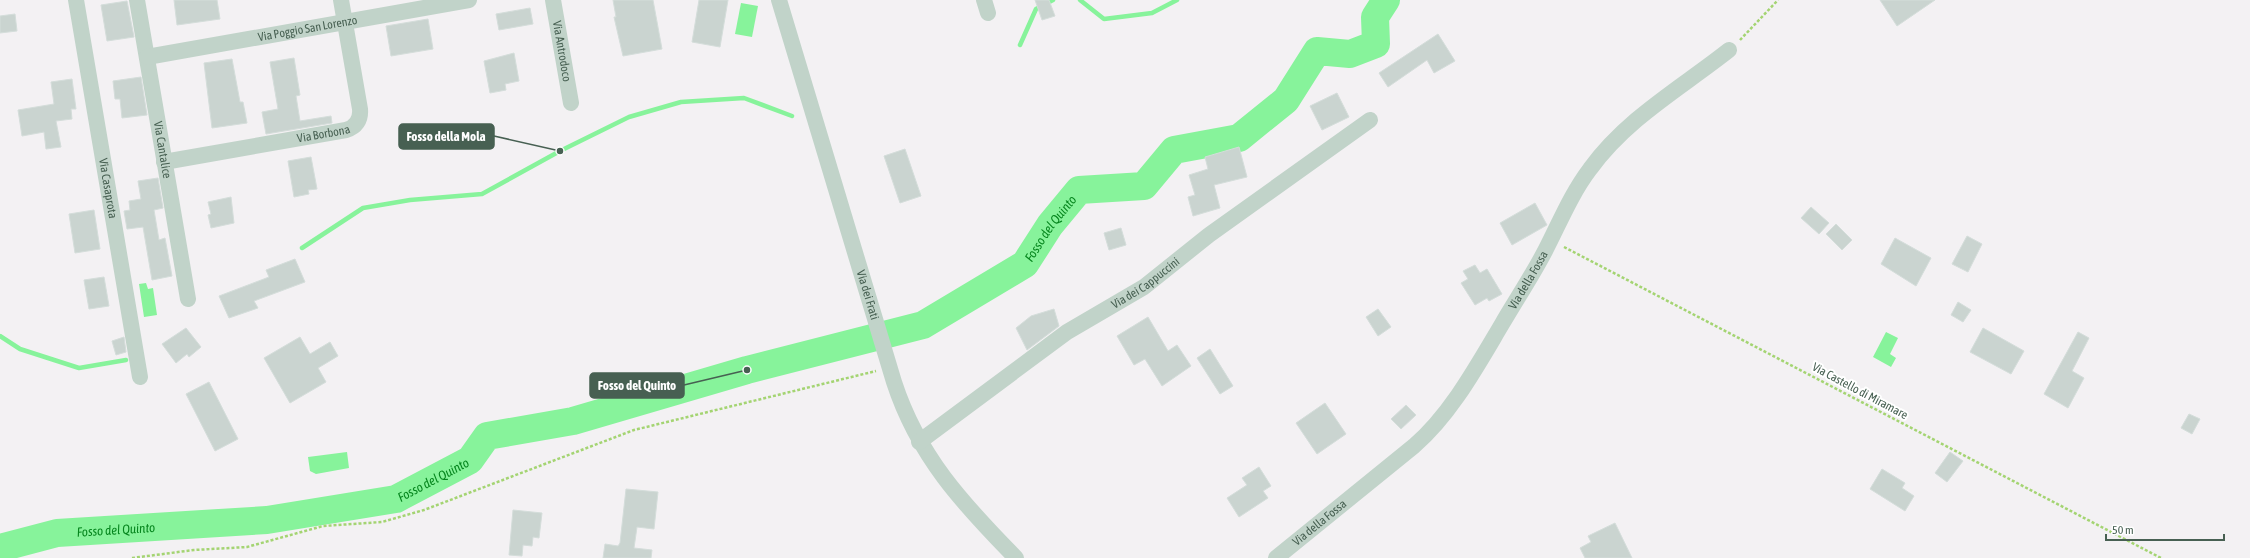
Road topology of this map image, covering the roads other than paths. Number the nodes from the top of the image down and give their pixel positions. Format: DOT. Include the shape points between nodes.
graph roads {
  1 [pos="76,0"];
  2 [pos="137,0"];
  3 [pos="341,0"];
  4 [pos="469,0"];
  5 [pos="553,0"];
  6 [pos="779,0"];
  7 [pos="345,22"];
  8 [pos="1729,50"];
  9 [pos="147,57"];
  10 [pos="571,103"];
  11 [pos="1370,120"];
  12 [pos="164,162"];
  13 [pos="188,299"];
  14 [pos="140,377"];
  15 [pos="919,442"];
  16 [pos="1016,558"];
  17 [pos="1276,558"];
  1 -- 14 [label="street, Via Casaprota"];
  2 -- 9 [label="street, Via Cantalice"];
  3 -- 7 [label="street, Via Borbona"];
  4 -- 7 [label="street, Via Poggio San Lorenzo"];
  5 -- 10 [label="street, Via Antrodoco"];
  6 -- 15 [label="street, Via dei Frati" via="902,405"];
  7 -- 9 [label="street, Via Poggio San Lorenzo"];
  7 -- 12 [label="street, Via Borbona" via="360,109 355,126 346,130"];
  8 -- 17 [label="street, Via della Fossa" via="1656,103 1610,144 1582,180 1551,240 1475,368 1430,431"];
  9 -- 12 [label="street, Via Cantalice"];
  11 -- 15 [label="street, Via dei Cappuccini" via="1208,235 1144,287 1067,332"];
  12 -- 13 [label="street, Via Cantalice"];
  15 -- 16 [label="street, Via dei Frati" via="951,488"];
}
